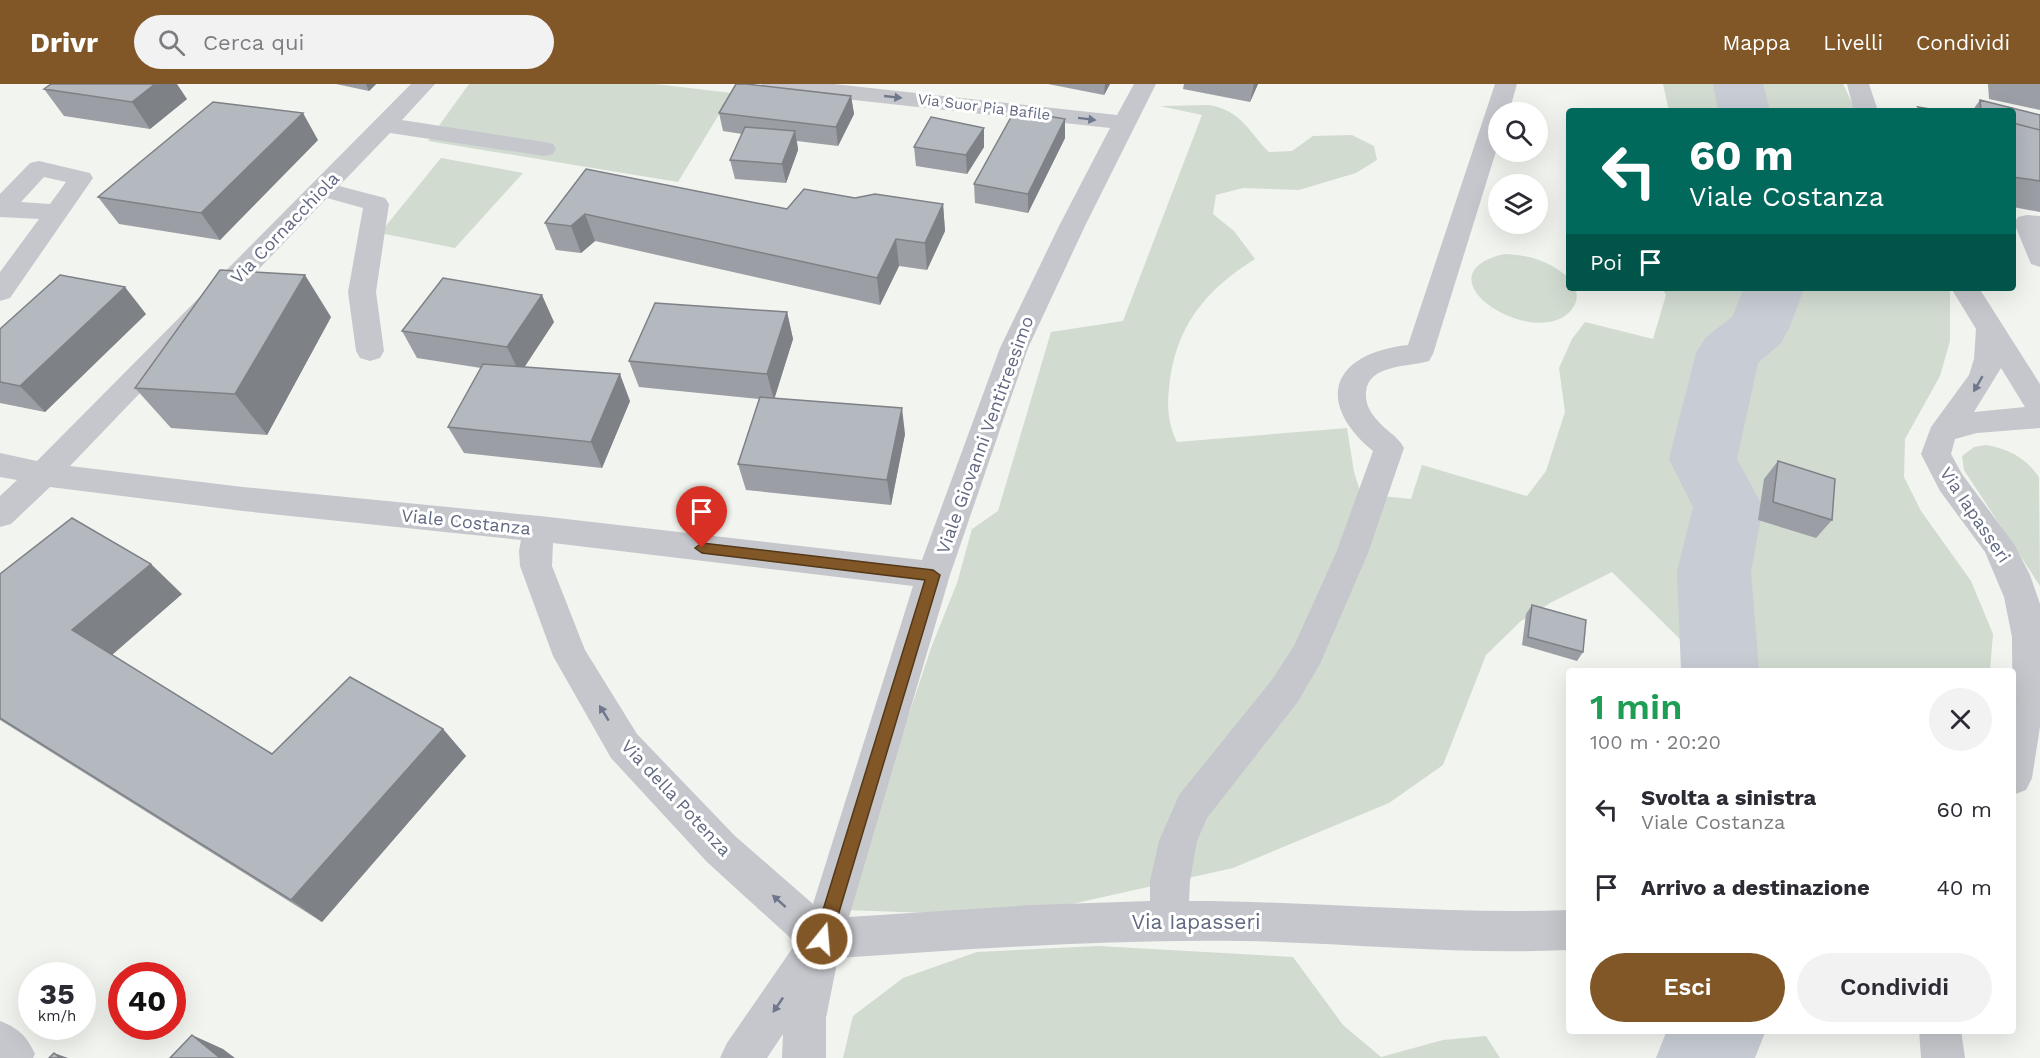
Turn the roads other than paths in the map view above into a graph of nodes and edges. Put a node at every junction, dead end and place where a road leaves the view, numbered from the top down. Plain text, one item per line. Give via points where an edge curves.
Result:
1 (424, 84) edge
2 (772, 84) edge
3 (1145, 84) edge
4 (1506, 84) edge
5 (1858, 84) edge
6 (811, 86) edge
7 (1865, 108) edge
8 (1125, 123) junction
9 (385, 125) junction
10 (544, 149) dead end
11 (323, 189) junction
12 (57, 212) dead end
13 (2040, 224) edge
14 (2040, 258) edge
15 (1967, 291) edge
16 (0, 292) edge
17 (1990, 329) junction
18 (370, 351) dead end
19 (2040, 408) edge
20 (2040, 417) edge
21 (1945, 431) junction
22 (0, 465) edge
23 (43, 474) junction
24 (0, 515) edge
25 (540, 529) junction
26 (933, 575) junction
27 (2016, 762) edge
28 (1169, 920) junction
29 (1566, 930) edge
30 (822, 939) junction
31 (1940, 1034) edge
32 (0, 1042) edge
33 (9, 1058) edge
34 (742, 1058) edge
35 (804, 1058) edge
36 (1943, 1058) edge

1 - 9 street, Via Cornacchiola
2 - 6 street, Via Suor Pia Bafile
3 - 8 street, Viale Giovanni Ventitreesimo
4 - 28 street via 1419,354 1380,358 1355,378 1350,391 1359,422 1389,448 1352,553 1308,654 1284,692 1192,807 1178,841 1170,881
5 - 7 street
6 -> 8 street, Via Suor Pia Bafile
8 - 26 street, Viale Giovanni Ventitreesimo via 1014,348
9 - 10 street
9 - 11 street, Via Cornacchiola
11 - 18 street via 376,204 363,292
11 - 23 street, Via Cornacchiola
12 - 16 street
13 - 14 street via 2027,223
15 - 17 street
17 - 19 street
17 -> 21 street, Via Iapasseri via 1991,351 1985,370
20 - 21 street via 1985,420
21 - 27 street, Via Iapasseri via 1937,442 1936,456 1991,534 2016,579 2027,622 2028,661
22 - 23 street, Viale Costanza
23 - 24 street, Via Cornacchiola
23 - 25 street, Viale Costanza
25 - 26 street, Viale Costanza
30 -> 25 street, Via della Potenza via 721,849 624,746 570,656 536,566
26 - 30 street, Viale Giovanni Ventitreesimo
28 - 29 street, Via Iapasseri via 1465,932
28 - 30 street, Via Iapasseri
30 -> 34 street
30 - 35 street via 805,1018
31 - 36 street
32 - 33 street via 13,1054

